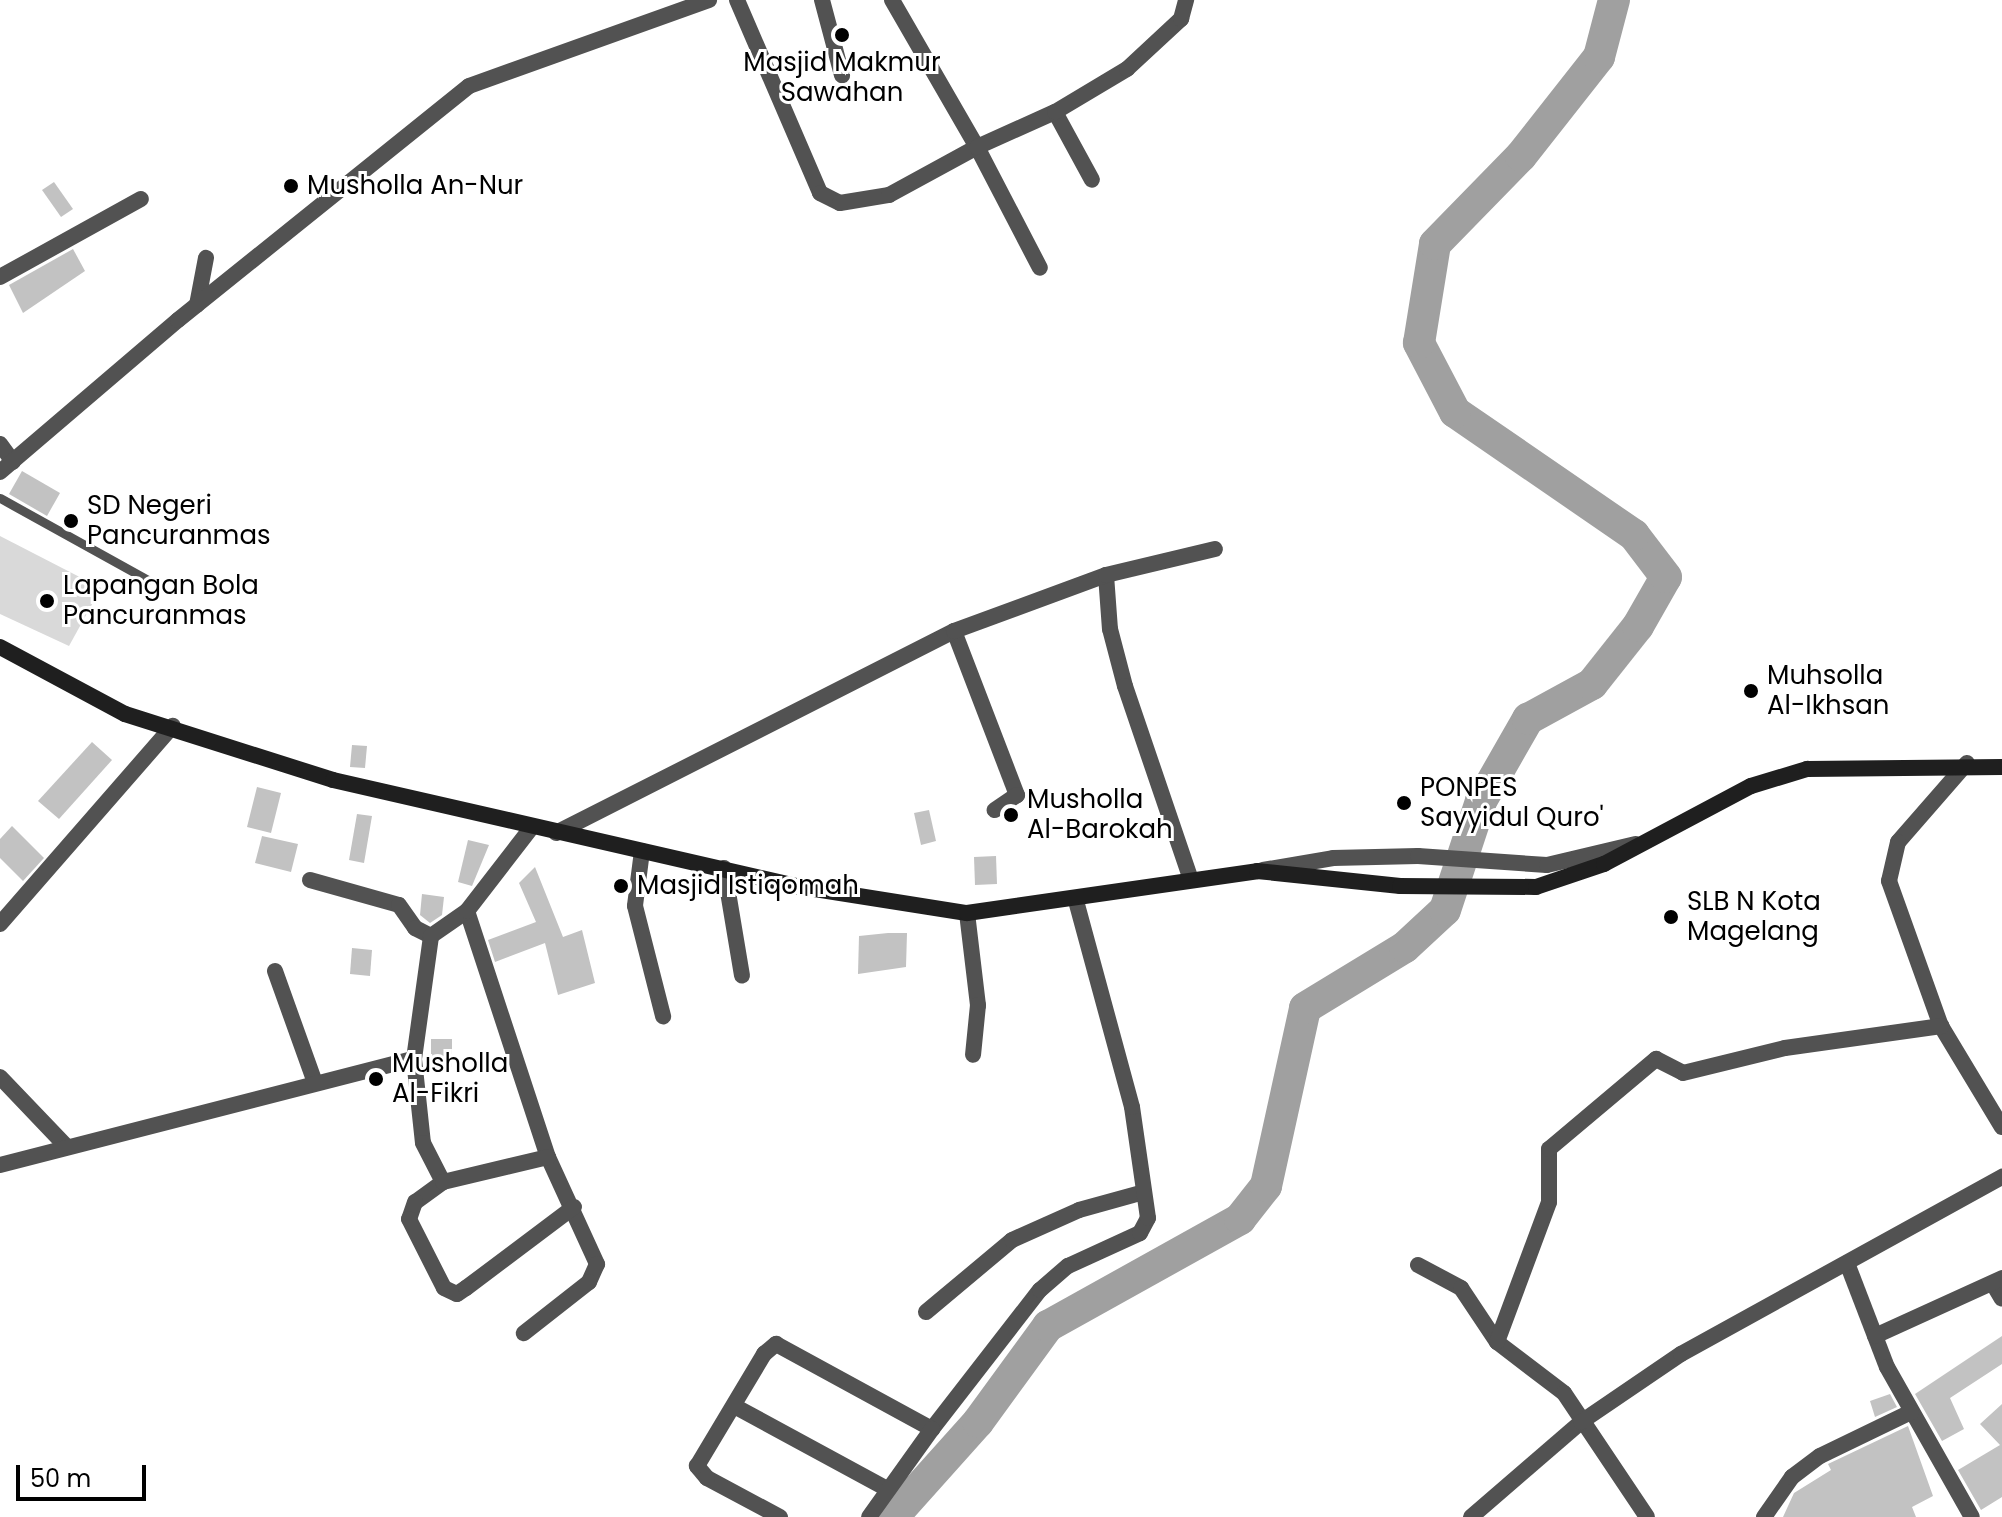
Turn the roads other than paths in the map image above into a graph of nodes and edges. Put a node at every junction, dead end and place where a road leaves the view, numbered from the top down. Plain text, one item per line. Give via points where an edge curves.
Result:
1 (709, 0) edge
2 (737, 0) edge
3 (822, 0) edge
4 (892, 0) edge
5 (1186, 0) edge
6 (842, 75) dead end
7 (1055, 112) junction
8 (977, 147) junction
9 (1092, 180) dead end
10 (141, 199) dead end
11 (206, 258) dead end
12 (1040, 268) dead end
13 (0, 277) edge
14 (197, 305) junction
15 (0, 444) edge
16 (6, 467) edge
17 (0, 498) edge
18 (1215, 549) dead end
19 (1106, 575) junction
20 (148, 580) dead end
21 (954, 631) junction
22 (0, 647) edge
23 (173, 726) junction
24 (1967, 763) junction
25 (2002, 767) edge
26 (995, 810) dead end
27 (532, 827) junction
28 (556, 833) junction
29 (1640, 843) junction
30 (642, 851) junction
31 (724, 868) junction
32 (1257, 871) junction
33 (1190, 877) junction
34 (310, 880) dead end
35 (1076, 901) junction
36 (467, 911) junction
37 (967, 913) junction
38 (0, 924) edge
39 (431, 936) junction
40 (275, 971) dead end
41 (742, 975) dead end
42 (663, 1016) dead end
43 (1941, 1026) junction
44 (973, 1055) dead end
45 (414, 1059) junction
46 (0, 1077) edge
47 (315, 1083) junction
48 (2002, 1127) edge
49 (67, 1147) junction
50 (548, 1157) junction
51 (0, 1165) edge
52 (2002, 1177) edge
53 (443, 1182) junction
54 (1144, 1192) junction
55 (574, 1207) junction
56 (1847, 1263) junction
57 (1418, 1265) dead end
58 (1999, 1287) edge
59 (926, 1312) dead end
60 (524, 1333) dead end
61 (1875, 1336) junction
62 (1497, 1342) junction
63 (736, 1407) junction
64 (1911, 1412) junction
65 (1581, 1422) junction
66 (932, 1429) junction
67 (887, 1489) junction
68 (780, 1517) edge
69 (869, 1517) edge
70 (1471, 1517) edge
71 (1647, 1517) edge
72 (1764, 1517) edge
73 (1972, 1517) edge

1 - 14 street via 469,86
2 - 8 street via 788,107 814,184 830,200 889,195
3 - 6 street
4 - 8 street
5 - 7 street via 1181,19 1145,53
7 - 8 street
7 - 9 street
8 - 12 street
10 - 13 street
11 - 14 street
14 - 16 street
15 - 16 street
17 - 20 lane
18 - 19 street
19 - 21 street
19 - 33 street via 1110,629 1125,686
21 - 26 street via 1017,795
21 - 28 street
22 - 23 street via 125,714
23 - 27 street via 333,780
23 - 38 street
24 - 25 street
24 - 29 street via 1807,769 1751,786
24 - 43 street via 1898,842 1890,860 1899,922
27 - 28 street
27 - 36 street
28 - 30 street
29 - 32 street via 1547,865 1418,856 1333,858
29 - 32 street via 1570,879 1507,887 1400,886
30 - 31 street
30 - 42 street via 635,906
31 - 37 street via 920,910
31 - 41 street
32 - 33 street
33 - 35 street
34 - 39 street via 399,905 415,928
35 - 37 street
35 - 54 street via 1132,1107
36 - 39 street
36 - 50 street
37 - 44 street via 978,1005
39 - 45 street
40 - 47 street
43 - 48 street
43 - 62 street via 1785,1048 1683,1073 1656,1059 1549,1149 1549,1202
45 - 47 street
45 - 53 street via 423,1143
46 - 49 street
47 - 49 street
49 - 51 street
50 - 53 street
50 - 55 street
52 - 56 street
53 - 55 street via 415,1202 409,1219 449,1293 466,1288
54 - 59 street via 1079,1210 1012,1240
54 - 66 street via 1148,1218 1140,1233 1068,1266 1040,1290
55 - 60 street via 595,1255 595,1277
56 - 61 street
56 - 65 street via 1681,1354
57 - 62 street via 1467,1294
58 - 61 street
61 - 64 street
62 - 65 street via 1564,1393
63 - 66 street via 776,1344
63 - 67 street
63 - 68 street via 697,1470
64 - 72 street via 1820,1456 1792,1477
64 - 73 street
65 - 70 street
65 - 71 street
66 - 67 street
67 - 69 street

